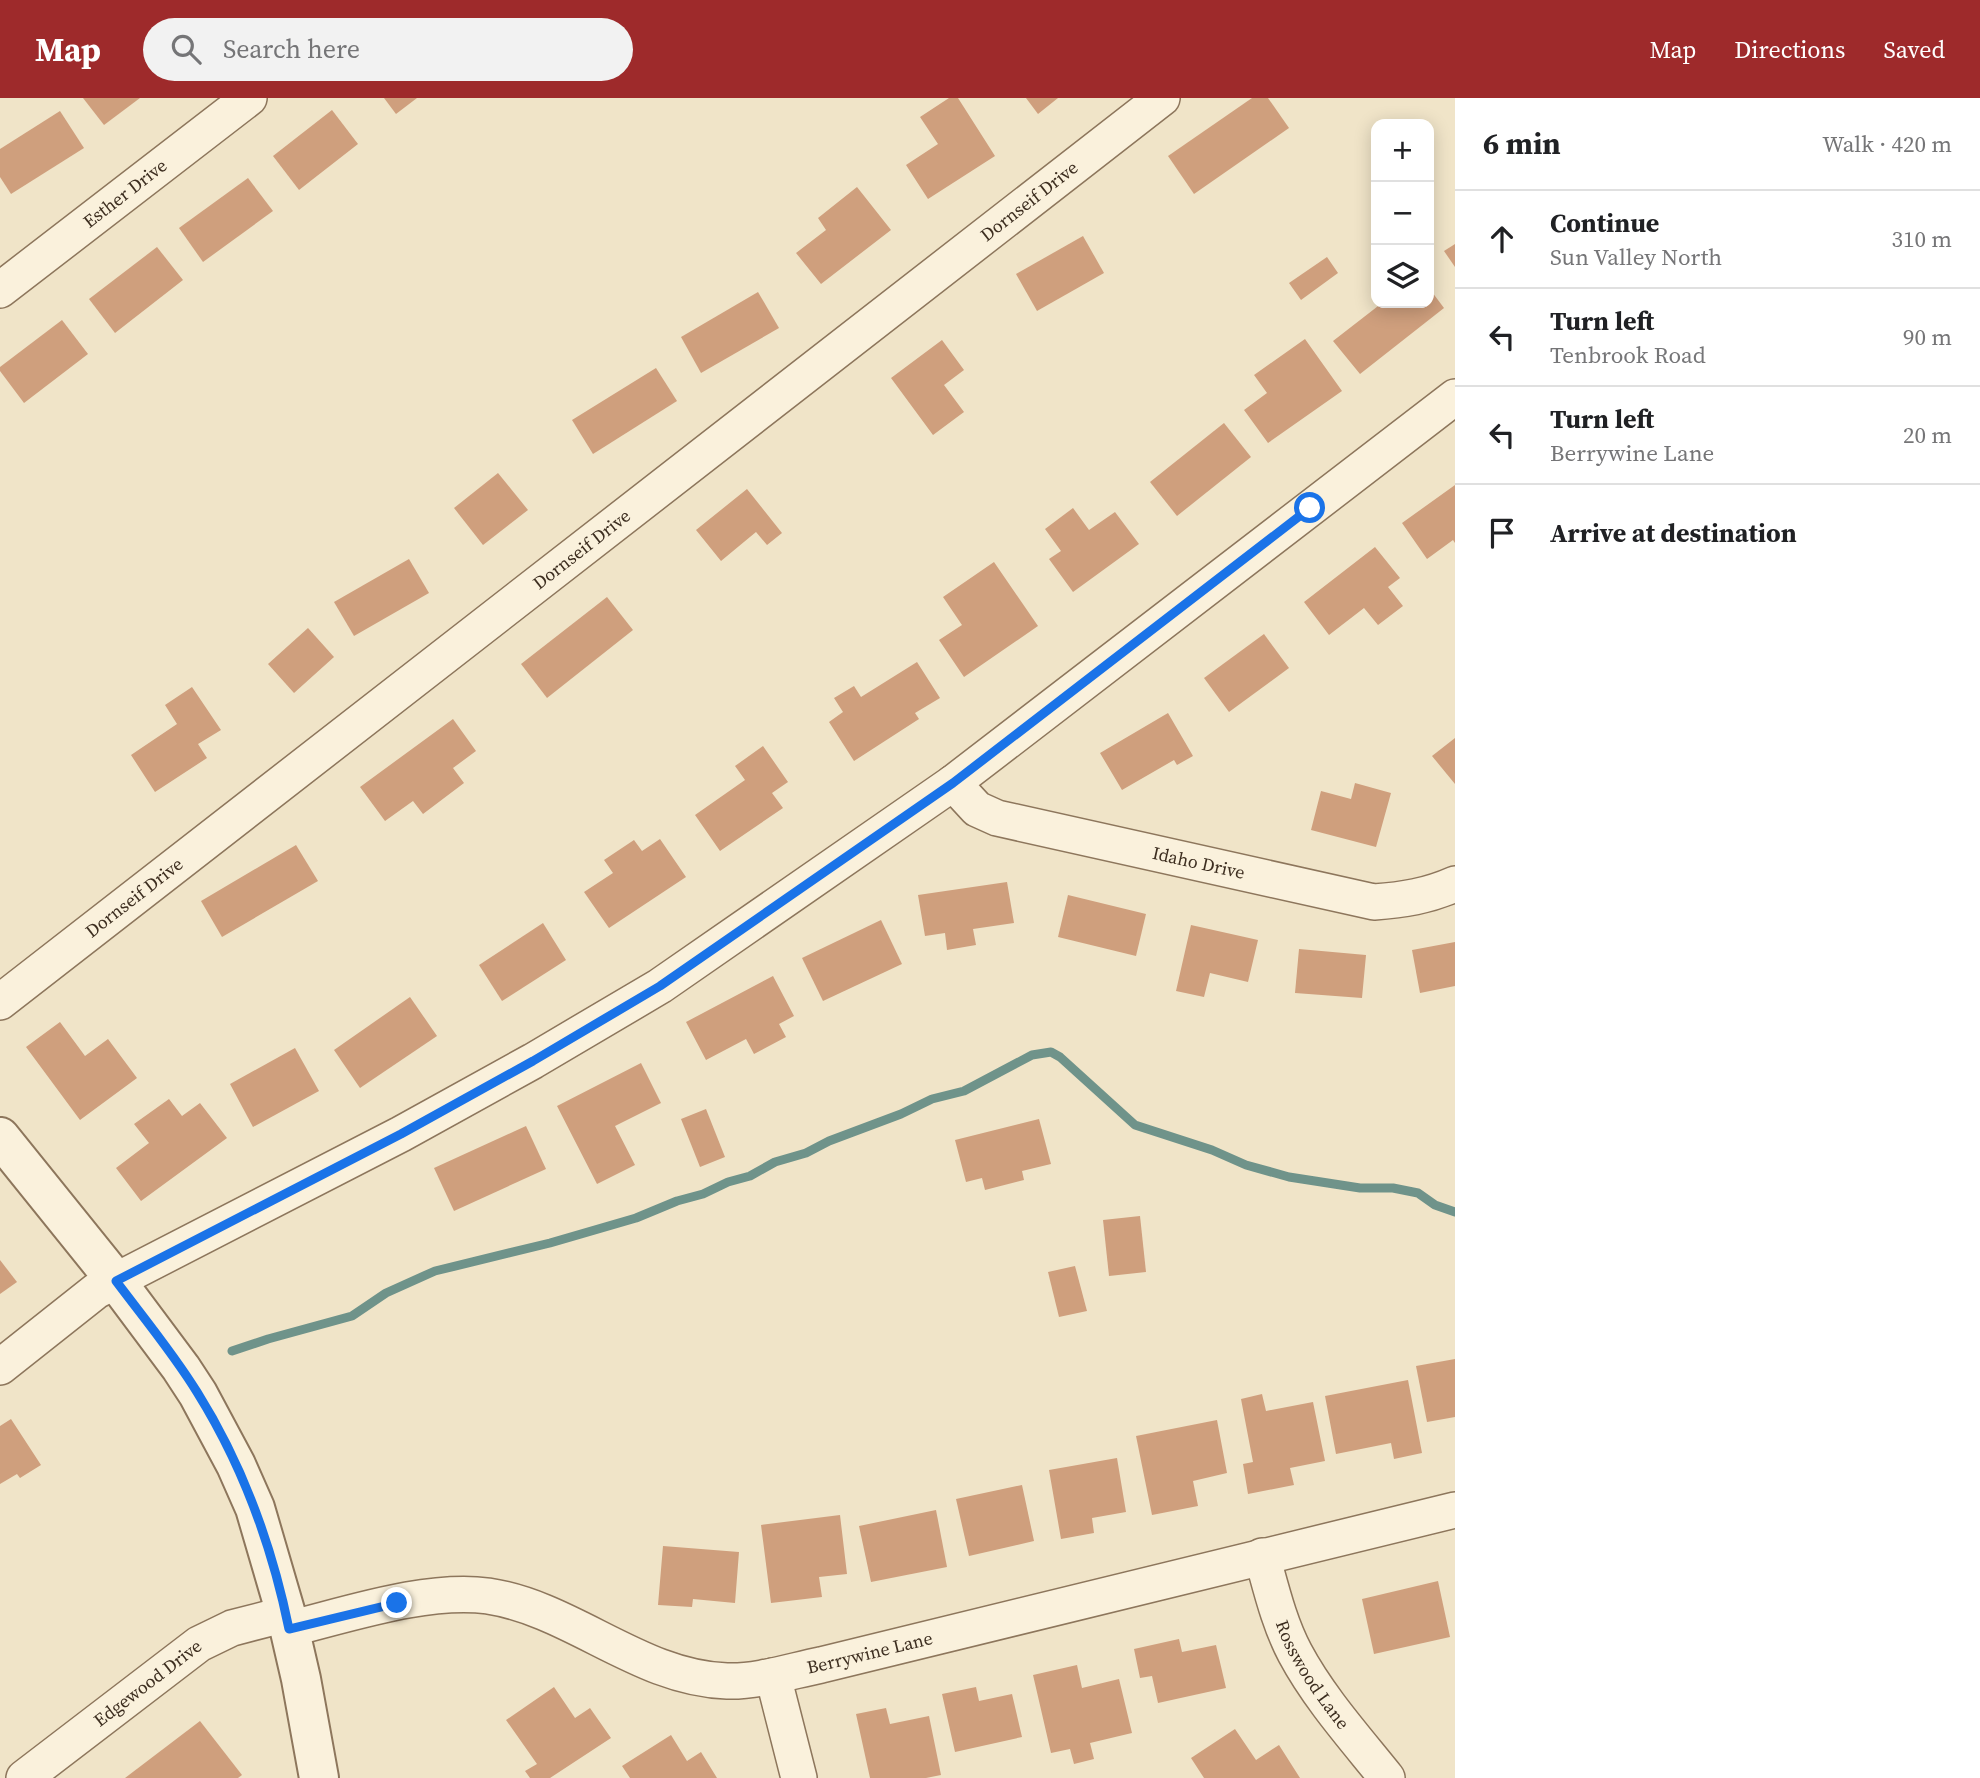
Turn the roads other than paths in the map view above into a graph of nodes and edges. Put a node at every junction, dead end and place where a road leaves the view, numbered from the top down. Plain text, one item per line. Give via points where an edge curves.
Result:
1 (249, 98) edge
2 (1162, 98) edge
3 (0, 290) edge
4 (1455, 397) edge
5 (953, 783) junction
6 (1455, 884) edge
7 (0, 1002) edge
8 (0, 1137) edge
9 (116, 1281) junction
10 (0, 1367) edge
11 (1455, 1510) edge
12 (1262, 1556) junction
13 (288, 1622) junction
14 (772, 1676) junction
15 (24, 1778) edge
16 (319, 1778) edge
17 (799, 1778) edge
18 (1387, 1778) edge

1 - 3 street, Esther Drive
2 - 7 street, Dornseif Drive
4 - 5 street
5 - 6 street, Idaho Drive via 977,808 998,818 1374,902 1436,893
5 - 9 street via 660,986 401,1134
8 - 9 street
9 - 10 street via 87,1298
9 - 13 street via 181,1368 213,1421 255,1508
11 - 12 street, Berrywine Lane
12 - 14 street, Berrywine Lane
12 - 18 street, Rosswood Lane via 1294,1650 1318,1689
13 - 14 street, Berrywine Lane via 435,1597 486,1596 529,1606 649,1664 685,1676 730,1682
13 - 15 street, Edgewood Drive via 232,1628 199,1644
13 - 16 street
14 - 17 street

